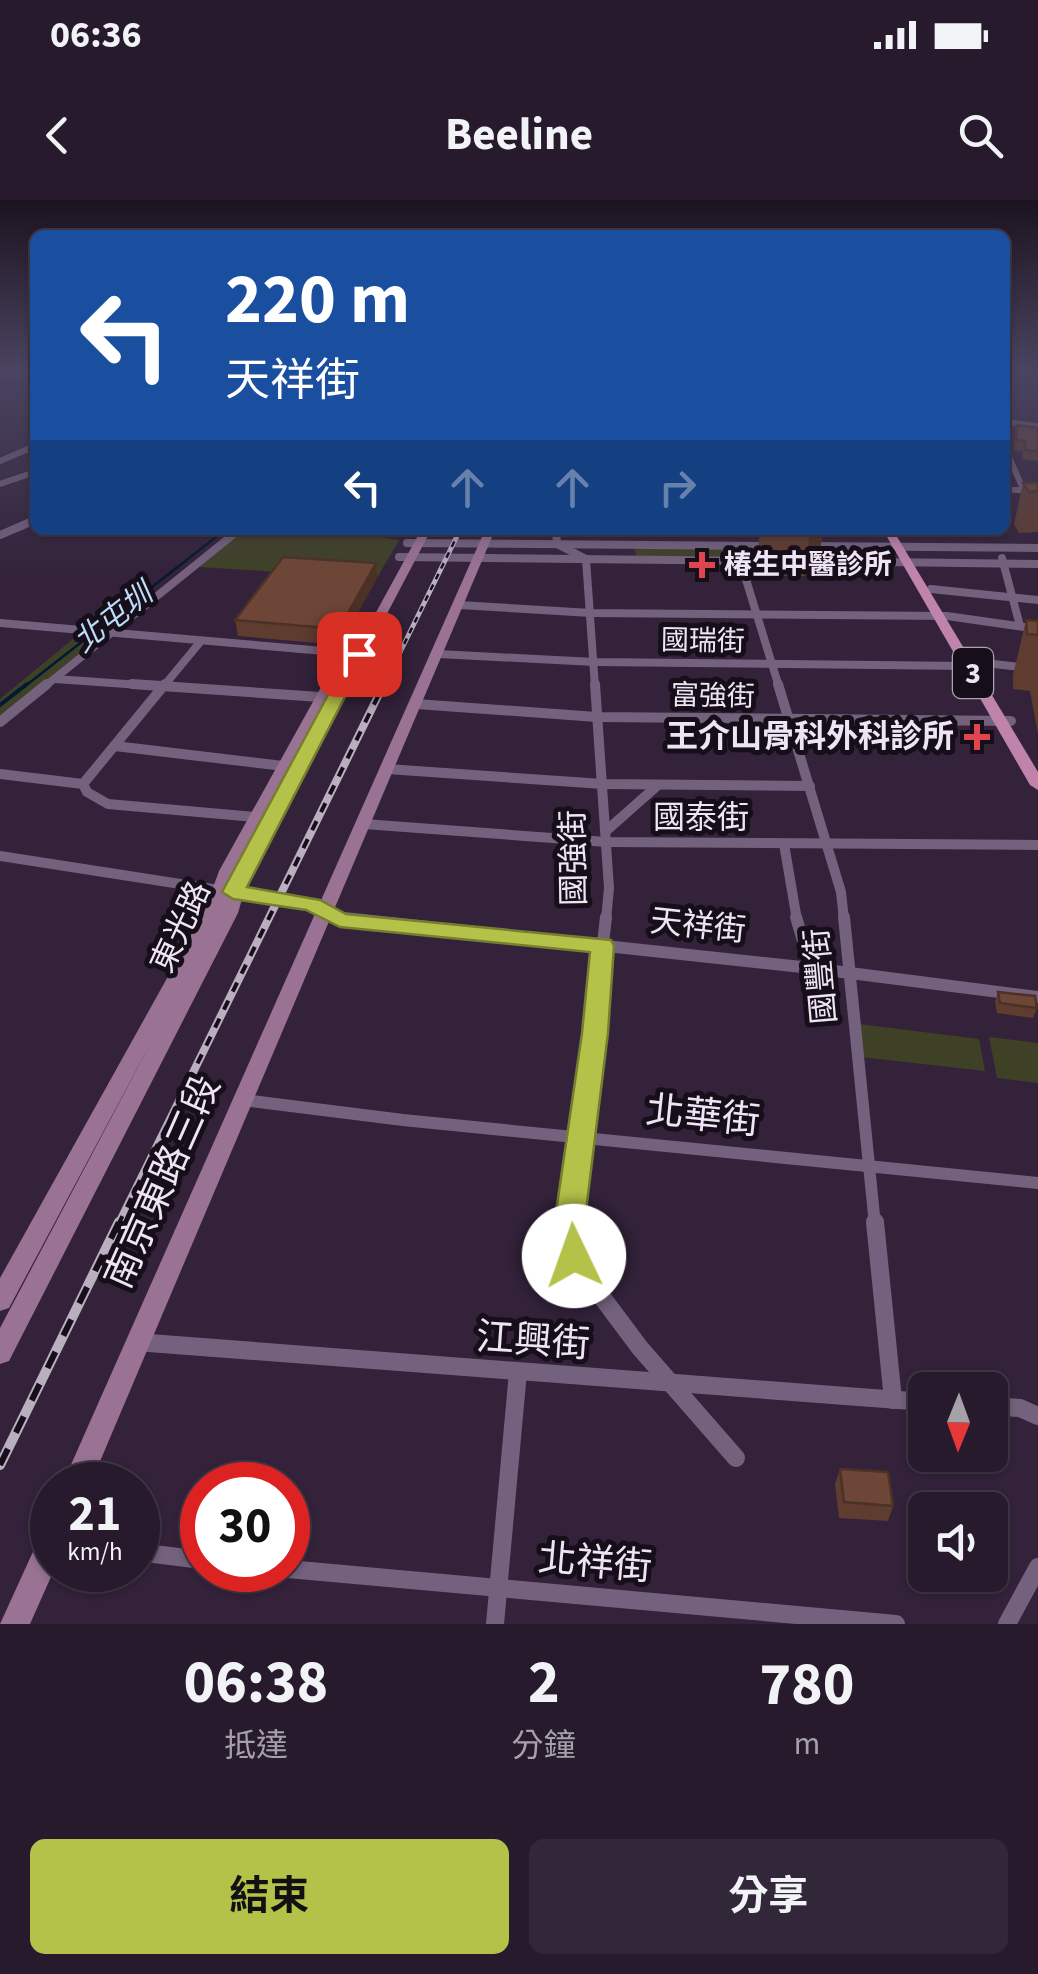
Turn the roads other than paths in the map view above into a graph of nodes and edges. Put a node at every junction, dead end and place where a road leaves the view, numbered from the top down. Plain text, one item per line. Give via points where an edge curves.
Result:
1 (30, 448) edge
2 (1010, 459) edge
3 (0, 462) edge
4 (30, 469) edge
5 (30, 472) edge
6 (0, 484) edge
7 (1010, 490) edge
8 (1025, 490) junction
9 (30, 522) edge
10 (1038, 522) edge
11 (0, 535) edge
12 (233, 535) edge
13 (414, 535) edge
14 (422, 535) edge
15 (488, 535) edge
16 (556, 535) edge
17 (892, 535) edge
18 (899, 535) edge
19 (557, 544) junction
20 (629, 545) junction
21 (777, 546) edge
22 (795, 546) edge
23 (814, 546) junction
24 (999, 547) junction
25 (1038, 548) edge
26 (409, 550) junction
27 (482, 551) junction
28 (906, 554) junction
29 (586, 559) junction
30 (631, 560) junction
31 (740, 560) junction
32 (780, 561) edge
33 (800, 561) edge
34 (820, 561) junction
35 (1004, 563) junction
36 (1038, 564) edge
37 (932, 589) junction
38 (1014, 597) junction
39 (1038, 600) edge
40 (460, 604) junction
41 (591, 613) junction
42 (755, 614) junction
43 (943, 616) junction
44 (0, 623) edge
45 (1020, 626) junction
46 (1038, 629) edge
47 (109, 634) junction
48 (200, 641) junction
49 (352, 653) junction
50 (438, 654) junction
51 (594, 662) junction
52 (768, 664) junction
53 (972, 664) junction
54 (1038, 669) edge
55 (55, 679) junction
56 (164, 686) junction
57 (320, 697) junction
58 (416, 704) junction
59 (597, 717) junction
60 (787, 719) junction
61 (1006, 721) junction
62 (0, 722) edge
63 (115, 746) junction
64 (282, 766) junction
65 (1038, 766) edge
66 (387, 769) junction
67 (0, 774) edge
68 (84, 784) junction
69 (603, 784) junction
70 (658, 784) junction
71 (1038, 785) edge
72 (810, 786) junction
73 (254, 817) junction
74 (364, 824) junction
75 (606, 837) junction
76 (784, 844) junction
77 (827, 844) junction
78 (1038, 845) edge
79 (0, 856) edge
80 (226, 891) junction
81 (324, 913) junction
82 (602, 946) junction
83 (811, 968) junction
84 (849, 972) junction
85 (1038, 997) edge
86 (243, 1100) junction
87 (582, 1136) junction
88 (868, 1166) junction
89 (1038, 1183) edge
90 (0, 1301) edge
91 (136, 1342) junction
92 (0, 1354) edge
93 (518, 1372) junction
94 (670, 1384) junction
95 (892, 1400) junction
96 (908, 1401) edge
97 (1008, 1407) edge
98 (1038, 1416) edge
99 (736, 1458) dead end
100 (86, 1462) edge
101 (1038, 1567) edge
102 (310, 1571) edge
103 (498, 1590) junction
104 (30, 1591) edge
105 (15, 1624) edge
106 (495, 1624) edge
107 (896, 1624) edge
108 (1007, 1624) edge

1 - 3 street
2 - 8 street
3 - 4 street
5 - 6 street
7 - 8 street
8 - 10 street
9 - 11 street
12 - 47 street
13 - 26 street, 東光路
14 - 26 street, 東光路
15 - 27 street, 南京東路三段
16 - 19 street
17 - 28 main road, 3
18 - 28 main road, 3
19 - 20 street
19 - 27 street
19 - 29 street
20 - 21 street
20 - 30 street
22 - 23 street
23 - 28 street
23 - 34 street
24 - 25 street
24 - 28 street
24 - 35 street
26 - 27 street
26 - 27 street
26 - 49 street, 東光路
27 - 29 street
27 - 40 street, 南京東路三段
28 - 34 street
28 - 35 street
28 - 37 main road, 3
28 - 43 main road, 3
29 - 30 street
29 - 41 street, 國強街
30 - 31 street
31 - 32 street
31 - 42 street, 國豐街
33 - 34 street
35 - 36 street
35 - 38 street
37 - 38 street
37 - 43 main road, 3
38 - 39 street
38 - 45 street
40 - 41 street
40 - 50 street, 南京東路三段
41 - 42 street
41 - 51 street, 國強街
42 - 43 street
42 - 52 street, 國豐街
43 - 45 street
43 - 53 main road, 3
44 - 47 street
45 - 46 street
47 - 48 street
47 - 55 street
48 - 49 street
48 - 56 street
49 - 57 street, 東光路
49 - 80 street, 東光路
50 - 51 street, 國瑞街
50 - 58 street, 南京東路三段
51 - 52 street, 國瑞街
51 - 59 street, 國強街
52 - 53 street, 國瑞街
52 - 60 street, 國豐街
53 - 54 street, 國瑞街
53 - 61 main road, 3
55 - 56 street
55 - 62 street
56 - 57 street
56 - 63 street
57 - 64 street, 東光路
58 - 59 street, 富強街
58 - 66 street, 南京東路三段
59 - 60 street, 富強街
59 - 69 street, 國強街
60 - 61 street, 富強街
60 - 72 street, 國豐街
61 - 65 main road, 3
61 - 71 main road, 3
63 - 64 street
63 - 68 street
64 - 73 street, 東光路
66 - 69 street
66 - 74 street, 南京東路三段
67 - 68 street
68 - 73 street via 108,804
69 - 70 street
69 - 75 street, 國強街
70 - 72 street
70 - 75 street
72 - 77 street, 國豐街
73 - 80 street, 東光路
74 - 75 street, 國泰街
74 - 81 street, 南京東路三段
75 - 76 street, 國泰街
75 - 82 street, 國強街
76 - 77 street, 國泰街
76 - 83 street
77 - 78 street, 國泰街
77 - 84 street, 國豐街 via 841,892
79 - 80 street, 天祥街
80 - 81 street, 天祥街 via 312,904
80 - 90 street, 東光路
80 - 92 street, 東光路 via 229,913
81 - 82 street, 天祥街 via 340,920
81 - 86 street, 南京東路三段
82 - 83 street, 天祥街
82 - 87 street, 國強街
83 - 84 street, 天祥街
84 - 85 street, 天祥街
84 - 88 street, 國豐街
86 - 87 street, 北華街
86 - 91 street, 南京東路三段
87 - 88 street, 北華街
87 - 94 street, 國強街 via 570,1219 574,1256
88 - 89 street, 北華街
88 - 95 street, 國豐街
91 - 93 street, 江興街
91 - 100 street, 南京東路三段
93 - 94 street, 江興街
93 - 103 street
94 - 95 street, 江興街
94 - 99 street, 國強街
95 - 96 street, 江興街
97 - 98 street
101 - 108 street
102 - 103 street, 北祥街
103 - 106 street
103 - 107 street, 北祥街
104 - 105 street

